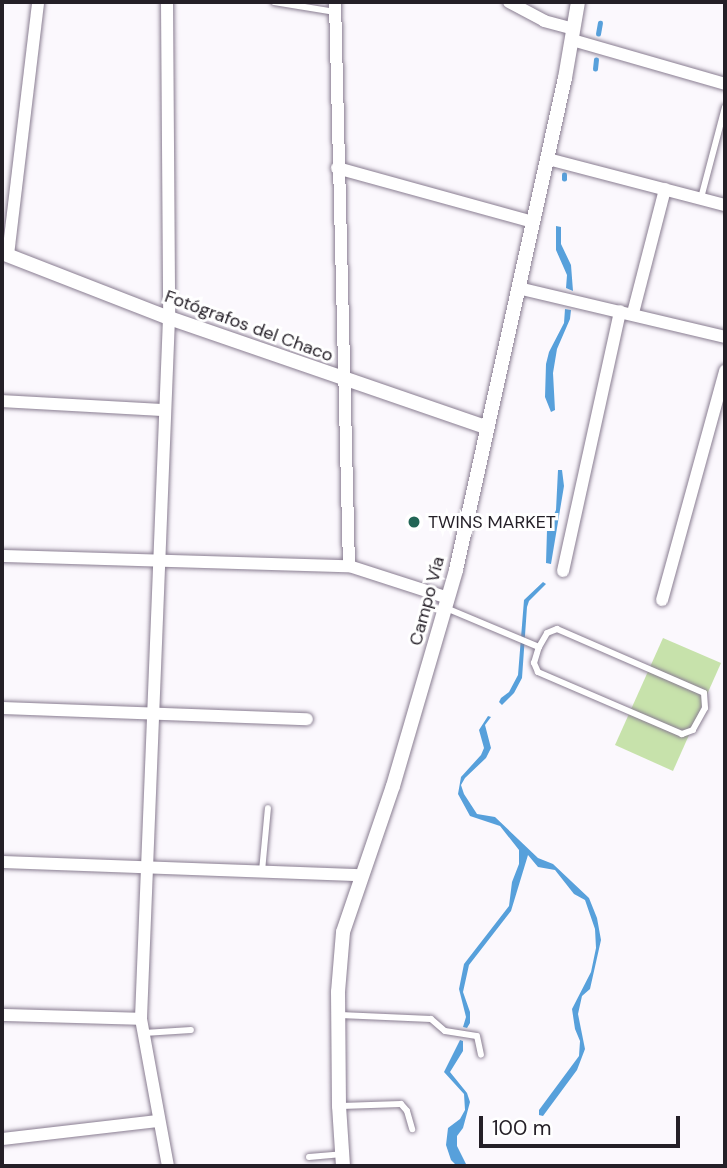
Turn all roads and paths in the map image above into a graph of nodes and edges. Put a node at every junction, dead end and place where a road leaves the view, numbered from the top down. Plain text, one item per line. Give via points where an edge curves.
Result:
1 (38, 2) edge
2 (167, 2) edge
3 (274, 2) edge
4 (509, 2) edge
5 (578, 2) edge
6 (335, 7) edge
7 (573, 34) junction
8 (725, 84) edge
9 (725, 107) edge
10 (548, 159) junction
11 (337, 168) junction
12 (665, 189) junction
13 (701, 198) junction
14 (725, 205) edge
15 (533, 222) junction
16 (5, 254) edge
17 (518, 288) junction
18 (626, 312) junction
19 (169, 318) junction
20 (725, 337) edge
21 (725, 370) edge
22 (345, 380) junction
23 (2, 401) edge
24 (164, 410) junction
25 (486, 427) junction
26 (2, 556) edge
27 (160, 563) junction
28 (349, 566) junction
29 (563, 571) dead end
30 (662, 600) dead end
31 (447, 603) junction
32 (539, 647) junction
33 (2, 708) edge
34 (153, 713) junction
35 (307, 719) dead end
36 (268, 808) dead end
37 (2, 862) edge
38 (147, 867) junction
39 (262, 871) junction
40 (362, 875) junction
41 (2, 1015) edge
42 (339, 1015) junction
43 (141, 1019) junction
44 (191, 1030) dead end
45 (144, 1033) junction
46 (481, 1055) dead end
47 (339, 1106) junction
48 (158, 1122) junction
49 (412, 1129) dead end
50 (2, 1139) edge
51 (309, 1157) dead end
52 (342, 1160) edge
53 (168, 1166) edge

1 - 16 street
2 - 19 street
3 - 6 lane
4 - 7 street
5 - 7 street, Campo Vía
6 - 11 street
7 - 8 street
7 - 10 street, Campo Vía
9 - 13 lane
10 - 12 street
10 - 15 street, Campo Vía
11 - 15 street
11 - 22 street
12 - 13 street
12 - 18 street
13 - 14 street
15 - 17 street, Campo Vía
16 - 19 street, Fotógrafos del Chaco
17 - 18 street
17 - 25 street, Campo Vía
18 - 20 street
18 - 29 street
19 - 22 street, Fotógrafos del Chaco
19 - 24 street
21 - 30 street
22 - 25 street, Fotógrafos del Chaco
22 - 28 street
23 - 24 street
24 - 27 street
25 - 31 street, Campo Vía
26 - 27 street
27 - 28 street
27 - 34 street
28 - 31 street
31 - 32 lane
31 - 40 street, Campo Vía
32 - 32 lane via 550,631 564,631 704,693 705,708 693,730 682,734 538,672 534,663
33 - 34 street
34 - 35 street
34 - 38 street
36 - 39 lane
37 - 38 street
38 - 39 street
38 - 43 street
39 - 40 street
40 - 42 street, Campo Vía via 340,949
41 - 43 street
42 - 46 lane via 431,1018 445,1031 477,1036
42 - 47 street, Campo Vía
43 - 45 street
44 - 45 lane
45 - 48 street
47 - 49 lane via 401,1104
47 - 52 street, Campo Vía
48 - 50 street
48 - 53 street
51 - 52 lane

